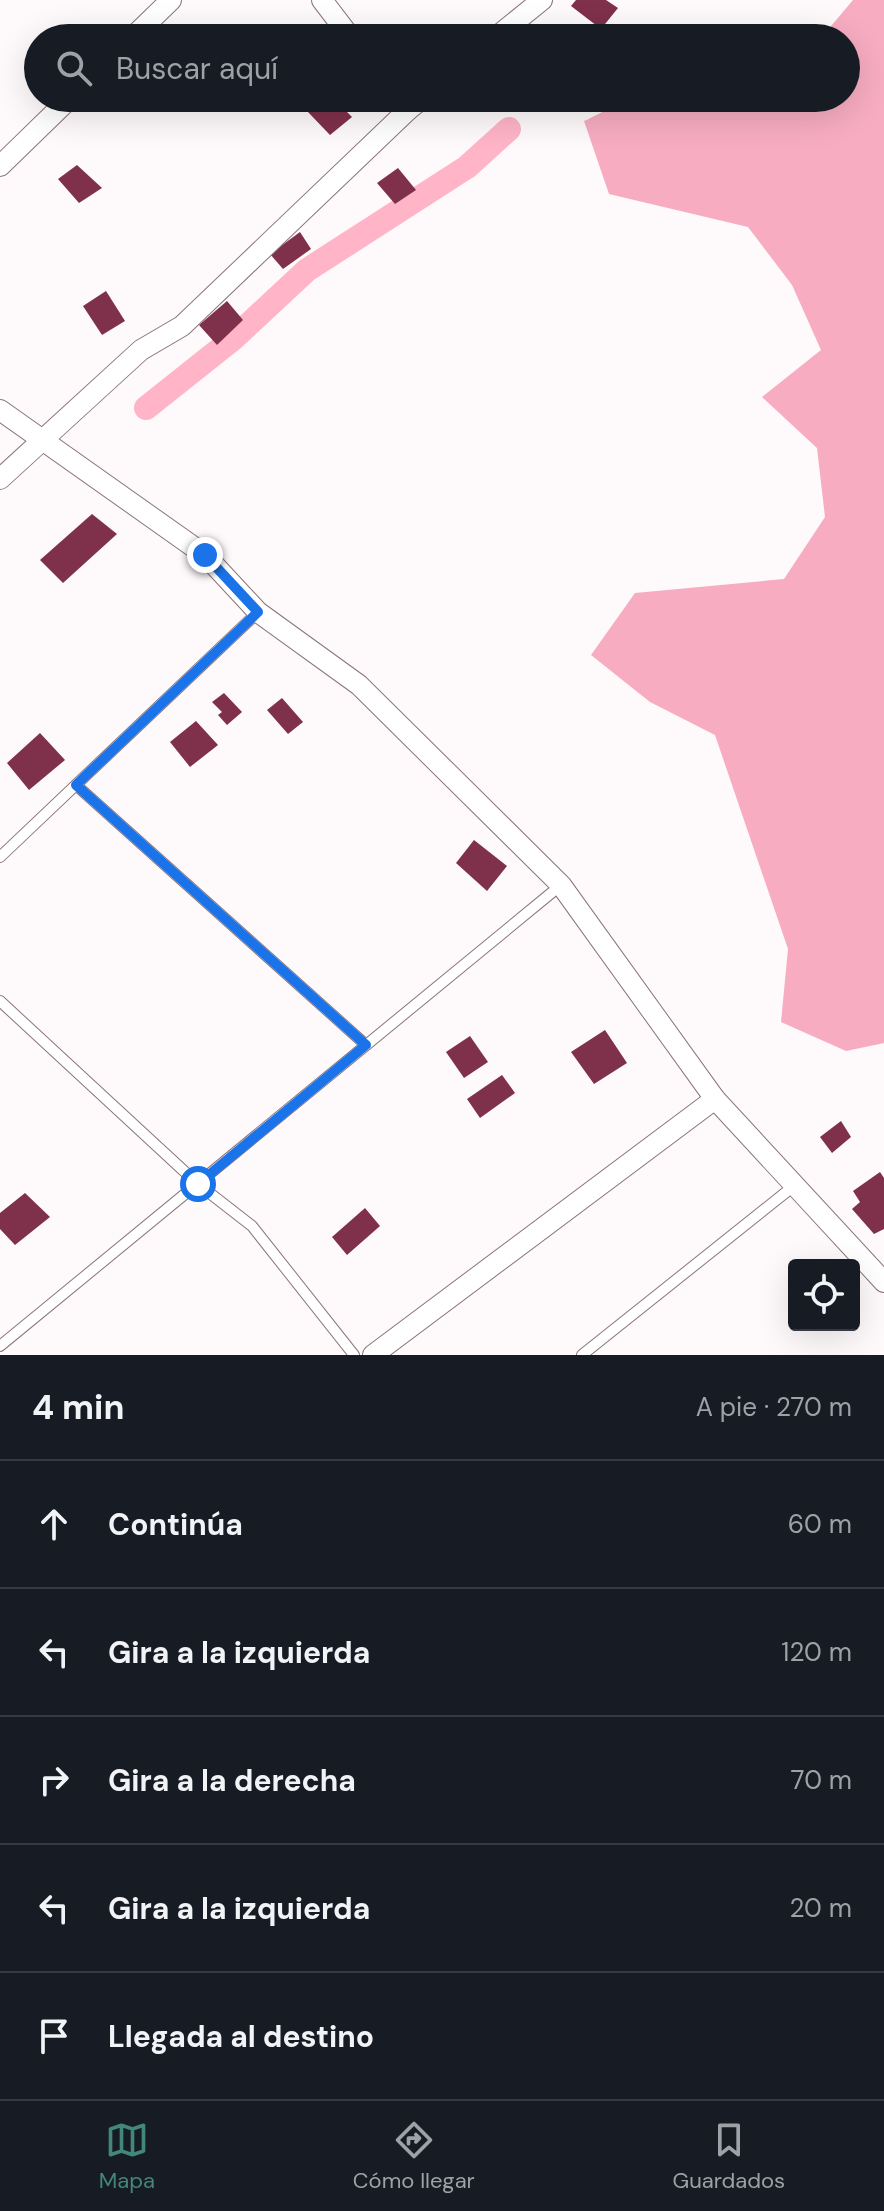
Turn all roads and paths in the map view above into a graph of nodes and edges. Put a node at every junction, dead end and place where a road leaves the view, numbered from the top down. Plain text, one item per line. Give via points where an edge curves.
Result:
1 (171, 0) edge
2 (322, 0) edge
3 (542, 0) edge
4 (146, 24) edge
5 (340, 24) edge
6 (512, 24) edge
7 (56, 112) edge
8 (399, 112) edge
9 (0, 166) edge
10 (0, 410) edge
11 (41, 440) junction
12 (0, 479) edge
13 (258, 612) junction
14 (76, 785) junction
15 (0, 857) edge
16 (561, 885) junction
17 (0, 1001) edge
18 (366, 1045) junction
19 (715, 1099) junction
20 (198, 1184) junction
21 (795, 1185) junction
22 (884, 1282) edge
23 (0, 1346) edge
24 (354, 1355) edge
25 (373, 1355) edge
26 (582, 1355) edge

1 - 4 street
2 - 5 street
3 - 6 street
7 - 9 street
8 - 11 street via 182,326 141,350
10 - 11 street
11 - 12 street
11 - 13 street via 205,555
13 - 14 lane
13 - 16 street via 359,685
14 - 15 lane
14 - 18 lane
16 - 18 lane
16 - 19 street
17 - 20 lane
18 - 20 lane
19 - 21 street
19 - 25 street
20 - 23 lane
20 - 24 lane via 252,1226
21 - 22 street
21 - 26 lane

